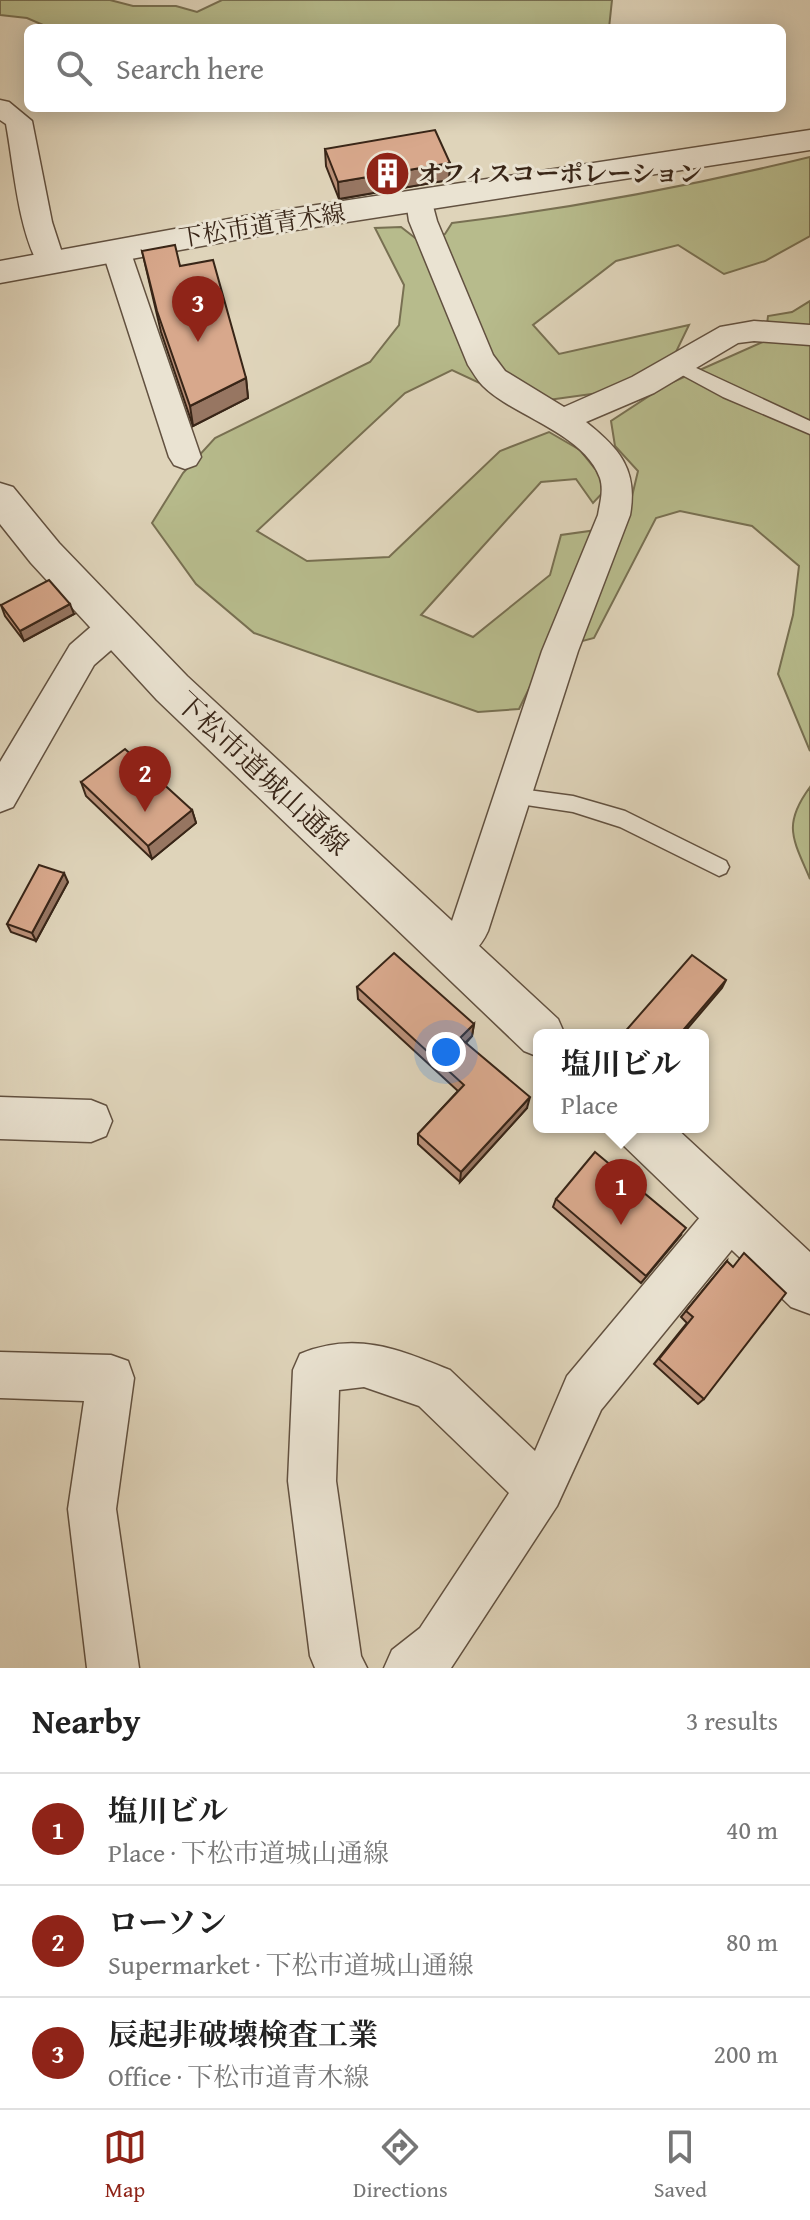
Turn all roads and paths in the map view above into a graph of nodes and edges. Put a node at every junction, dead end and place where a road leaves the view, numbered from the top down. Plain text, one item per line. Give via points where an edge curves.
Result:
1 (0, 108) edge
2 (810, 140) edge
3 (420, 201) junction
4 (116, 250) junction
5 (51, 262) junction
6 (0, 272) edge
7 (810, 335) edge
8 (679, 366) junction
9 (562, 420) junction
10 (810, 428) edge
11 (185, 457) dead end
12 (0, 497) edge
13 (113, 628) junction
14 (0, 796) edge
15 (513, 796) junction
16 (719, 867) dead end
17 (449, 949) junction
18 (535, 1029) edge
19 (0, 1118) edge
20 (91, 1121) dead end
21 (645, 1133) edge
22 (732, 1214) junction
23 (810, 1288) edge
24 (0, 1375) edge
25 (540, 1489) junction
26 (113, 1668) edge
27 (341, 1668) edge
28 (410, 1668) edge

1 - 5 street via 19,121
2 - 3 street, 下松市道青木線
3 - 4 street, 下松市道青木線
3 - 9 street via 423,221 479,358 494,379
4 - 5 street, 下松市道青木線
4 - 11 street
5 - 6 street, 下松市道青木線
7 - 8 street via 731,334
8 - 9 street
8 - 10 lane
9 - 15 street via 599,450 616,477 618,493
12 - 13 street, 下松市道城山通線
13 - 14 street via 82,655
13 - 17 street, 下松市道城山通線
15 - 16 lane via 573,804 625,820
15 - 17 street via 468,931
17 - 18 street, 下松市道城山通線
19 - 20 street
21 - 22 street
22 - 23 street
22 - 25 street via 584,1393
24 - 26 street via 111,1378 92,1509
25 - 27 street via 433,1387 364,1364 316,1370 312,1481
25 - 28 street via 438,1646

